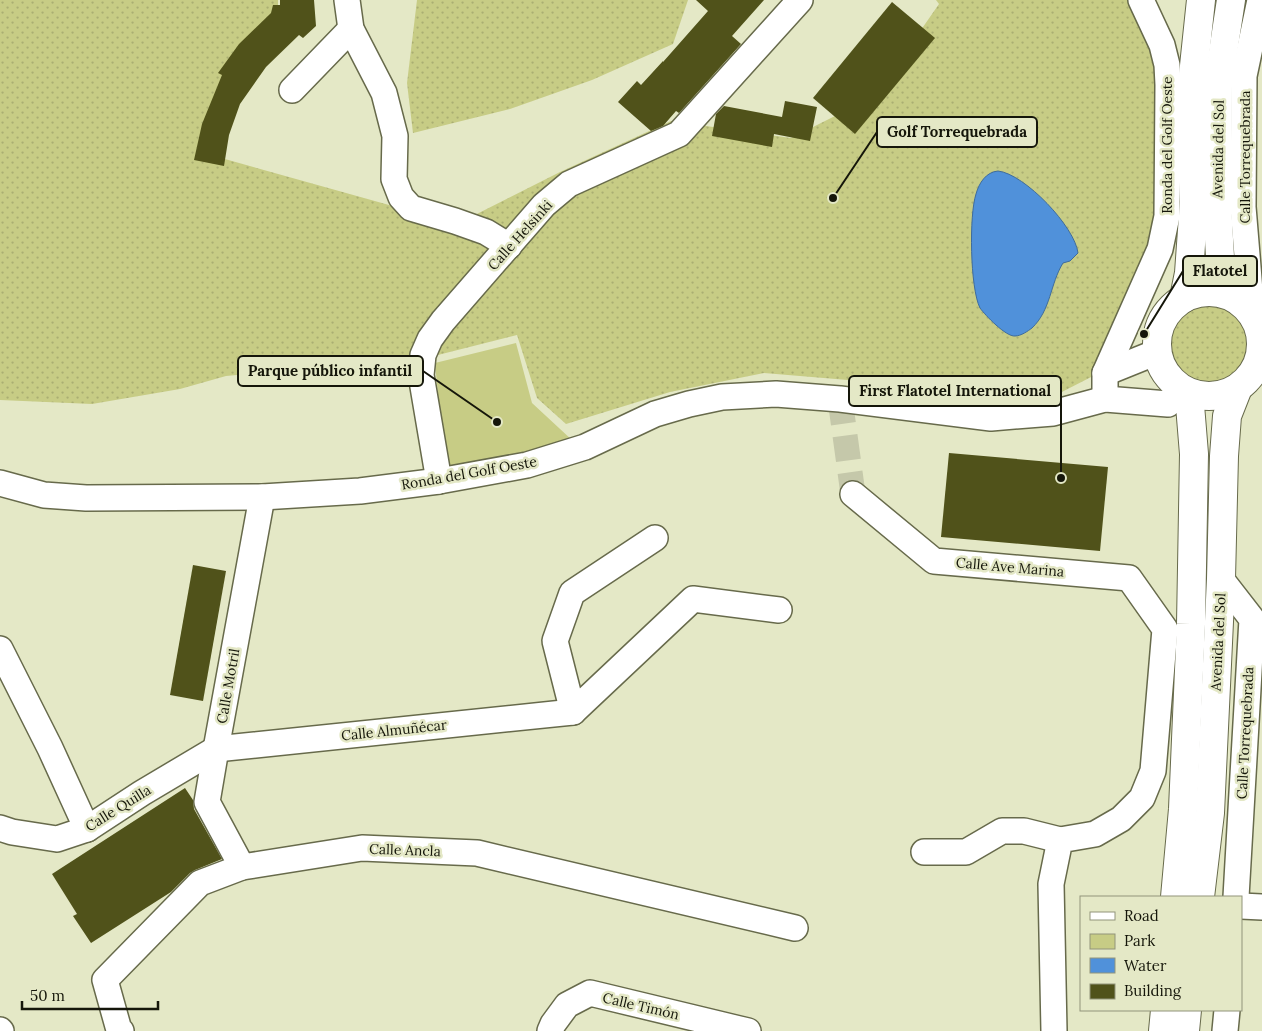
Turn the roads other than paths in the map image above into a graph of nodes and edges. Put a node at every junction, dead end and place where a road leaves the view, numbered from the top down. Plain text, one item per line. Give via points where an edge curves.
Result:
1 (347, 0) edge
2 (800, 0) edge
3 (1141, 0) edge
4 (1201, 0) edge
5 (1231, 0) edge
6 (1260, 0) edge
7 (351, 29) junction
8 (292, 90) dead end
9 (1262, 204) edge
10 (1245, 224) junction
11 (509, 246) junction
12 (1184, 298) junction
13 (1242, 306) junction
14 (1157, 352) junction
15 (1105, 373) junction
16 (1238, 388) junction
17 (1186, 392) junction
18 (1105, 399) junction
19 (439, 481) junction
20 (0, 483) edge
21 (853, 494) tunnel mouth
22 (262, 497) junction
23 (655, 538) dead end
24 (1221, 579) junction
25 (779, 610) dead end
26 (1192, 624) junction
27 (1165, 628) junction
28 (0, 649) edge
29 (572, 712) junction
30 (1254, 725) edge
31 (216, 748) junction
32 (87, 829) junction
33 (4, 833) edge
34 (1060, 840) junction
35 (924, 852) dead end
36 (242, 867) junction
37 (1175, 896) edge
38 (1200, 896) edge
39 (1236, 896) edge
40 (1242, 906) edge
41 (1262, 907) edge
42 (794, 928) dead end
43 (1165, 1011) edge
44 (1187, 1011) edge
45 (1227, 1011) edge
46 (121, 1031) edge
47 (550, 1031) edge
48 (748, 1031) edge
49 (1054, 1031) edge
50 (1163, 1031) edge
51 (1185, 1031) edge
52 (1225, 1031) edge

1 - 7 street
2 - 11 street, Calle Helsinki via 679,134 569,184 544,205
3 - 15 street, Ronda del Golf Oeste via 1162,45 1167,65 1167,216 1160,249
4 - 12 main road, Avenida del Sol via 1192,85 1194,202
5 - 13 main road, Avenida del Sol via 1218,85 1217,203 1224,276
6 - 10 street, Calle Torrequebrada via 1244,76
7 - 8 street
7 - 11 street via 384,94 395,136 394,179 401,198 411,208 486,232
9 - 10 street
10 - 13 street, Calle Torrequebrada
11 - 19 street, Calle Helsinki via 443,321 423,355 421,375
12 - 13 main road via 1200,292 1216,292
12 - 14 main road via 1165,315 1157,339
13 - 16 main road via 1259,330 1261,346 1258,362
14 - 15 street
14 - 17 main road via 1166,374
15 - 18 street, Ronda del Golf Oeste
16 - 17 main road via 1206,397
16 - 24 main road, Avenida del Sol via 1228,416 1224,456
17 - 18 street, Ronda del Golf Oeste via 1168,404
17 - 26 main road, Avenida del Sol via 1194,454
18 - 19 street, Ronda del Golf Oeste via 1053,413 991,418 776,394 722,397 654,414 585,447 544,460
19 - 22 street, Ronda del Golf Oeste via 360,491
20 - 22 street, Ronda del Golf Oeste via 44,495 86,498
21 - 27 street, Calle Ave Marina via 934,561 1129,578
22 - 31 street, Calle Motril
23 - 29 street via 572,593 555,641
24 - 30 street, Calle Torrequebrada via 1252,620
24 - 38 main road, Avenida del Sol via 1210,813
25 - 29 street via 693,598
26 - 27 street
26 - 37 main road, Avenida del Sol
27 - 34 street via 1152,771 1142,798 1122,819 1095,834
28 - 32 street
29 - 31 street, Calle Almuñécar
30 - 39 street, Calle Torrequebrada
31 - 32 street, Calle Quilla
31 - 36 street, Calle Motril via 208,802
32 - 33 street, Calle Quilla via 56,839
34 - 35 street via 1024,831 1002,831 966,852
34 - 49 street via 1051,884
36 - 42 street, Calle Ancla via 362,848 477,853
36 - 46 street, Calle Ancla via 200,883 105,980
40 - 41 street
43 - 50 main road
44 - 51 main road
45 - 52 street
47 - 48 street, Calle Timón via 567,1005 590,993

